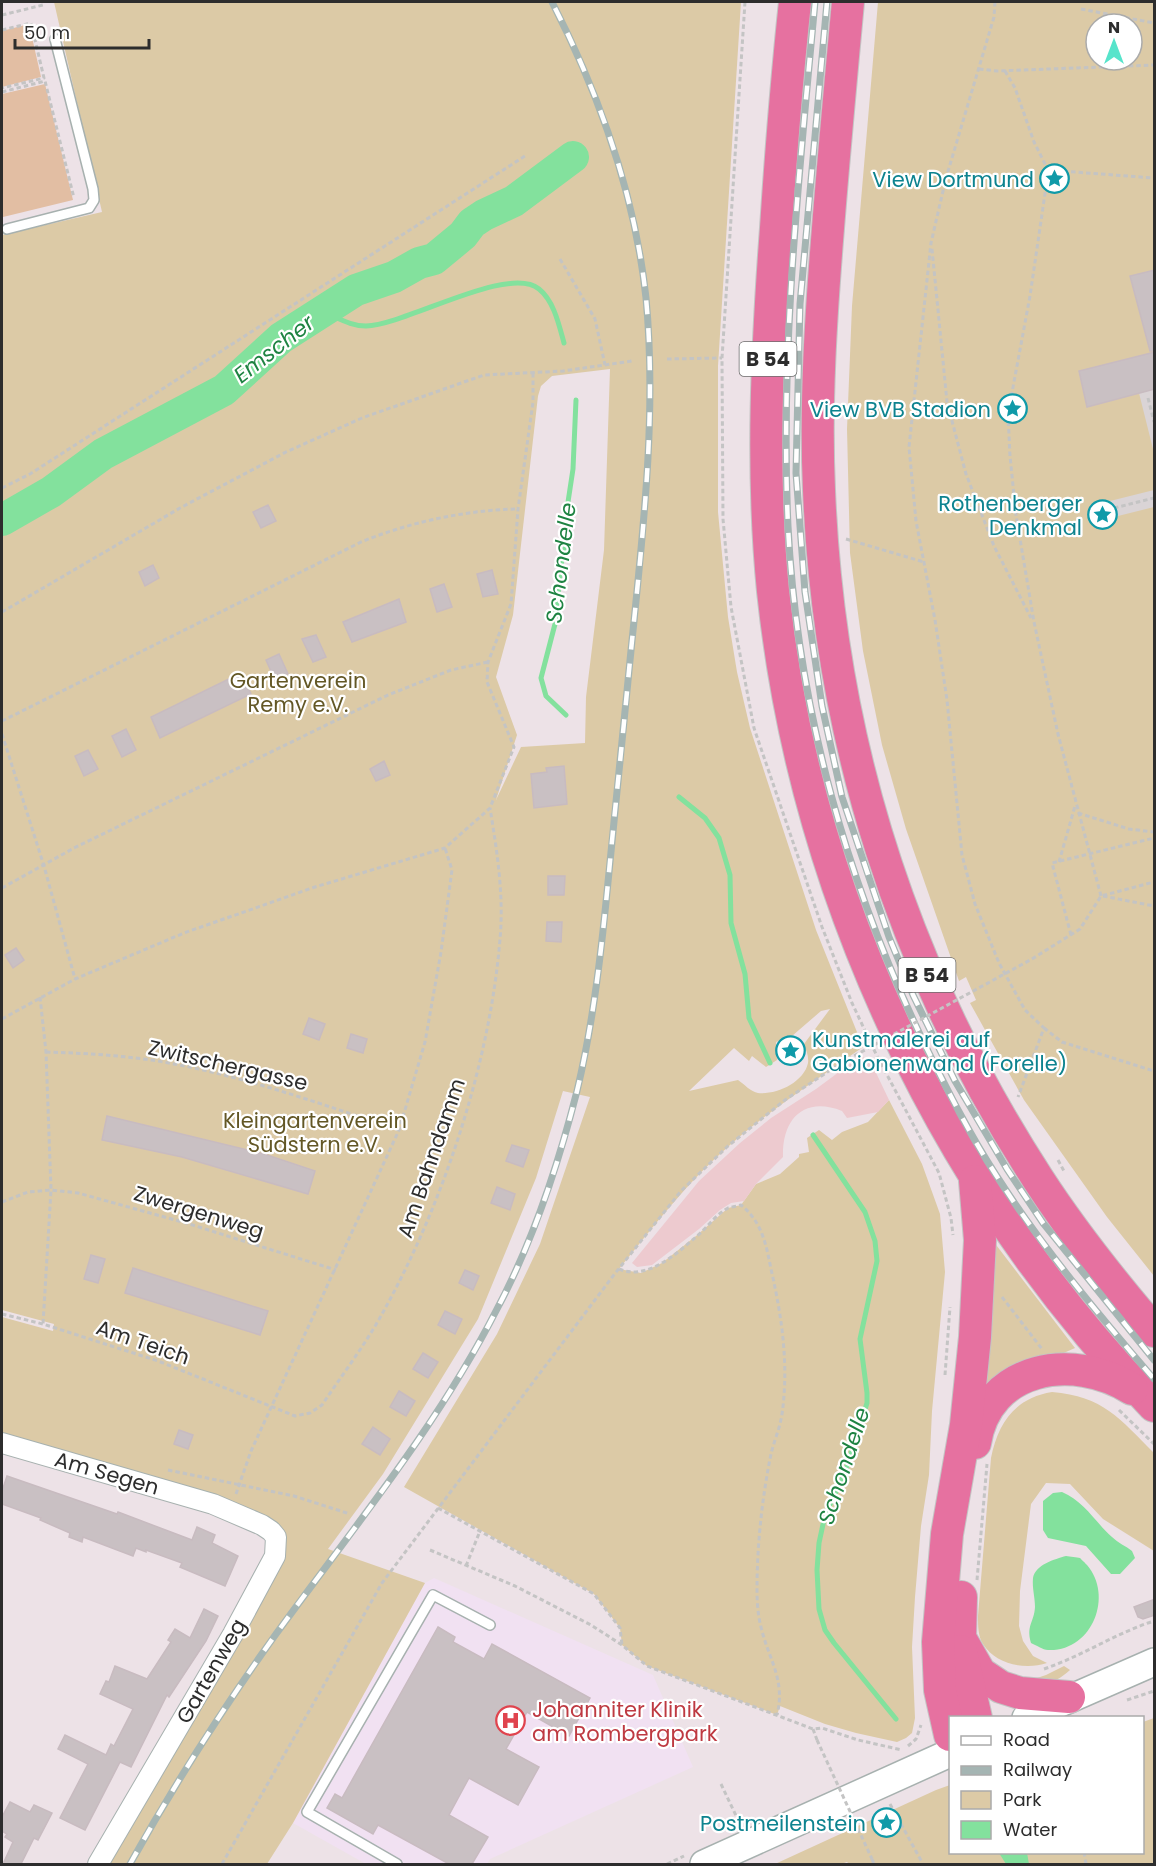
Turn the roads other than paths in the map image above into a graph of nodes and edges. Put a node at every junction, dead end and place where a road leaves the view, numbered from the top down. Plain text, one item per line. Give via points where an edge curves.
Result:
1 (795, 2) edge
2 (849, 2) edge
3 (55, 39) dead end
4 (7, 228) dead end
5 (974, 1174) junction
6 (1155, 1331) edge
7 (1152, 1403) edge
8 (2, 1443) edge
9 (213, 1504) joint
10 (490, 1625) dead end
11 (960, 1638) junction
12 (1155, 1662) edge
13 (1070, 1697) junction
14 (976, 1716) edge
15 (1030, 1716) edge
16 (949, 1727) edge
17 (949, 1754) edge
18 (98, 1864) edge
19 (397, 1864) edge
20 (704, 1864) edge

1 - 5 highway, B 54 via 766,397 767,490 778,635 809,790 838,888 900,1040
2 - 6 highway, B 54 via 826,257 818,438 825,586 856,763 903,916 976,1075 1038,1179 1085,1246
3 - 4 lane via 94,200 88,208
5 - 7 highway, B 54 via 1080,1324
5 - 16 highway via 979,1273 966,1425 947,1534 938,1642 940,1690
7 - 11 highway via 1097,1373 1055,1369 1039,1372 1004,1389 988,1407 978,1426 971,1475
8 - 9 street, Am Segen
9 - 18 street, Gartenweg via 272,1531 276,1537 275,1556
10 - 19 lane via 433,1595 307,1812
11 - 13 highway via 980,1672 993,1683 1020,1693
11 - 14 highway
12 - 13 main road
13 - 15 main road
17 - 20 main road

